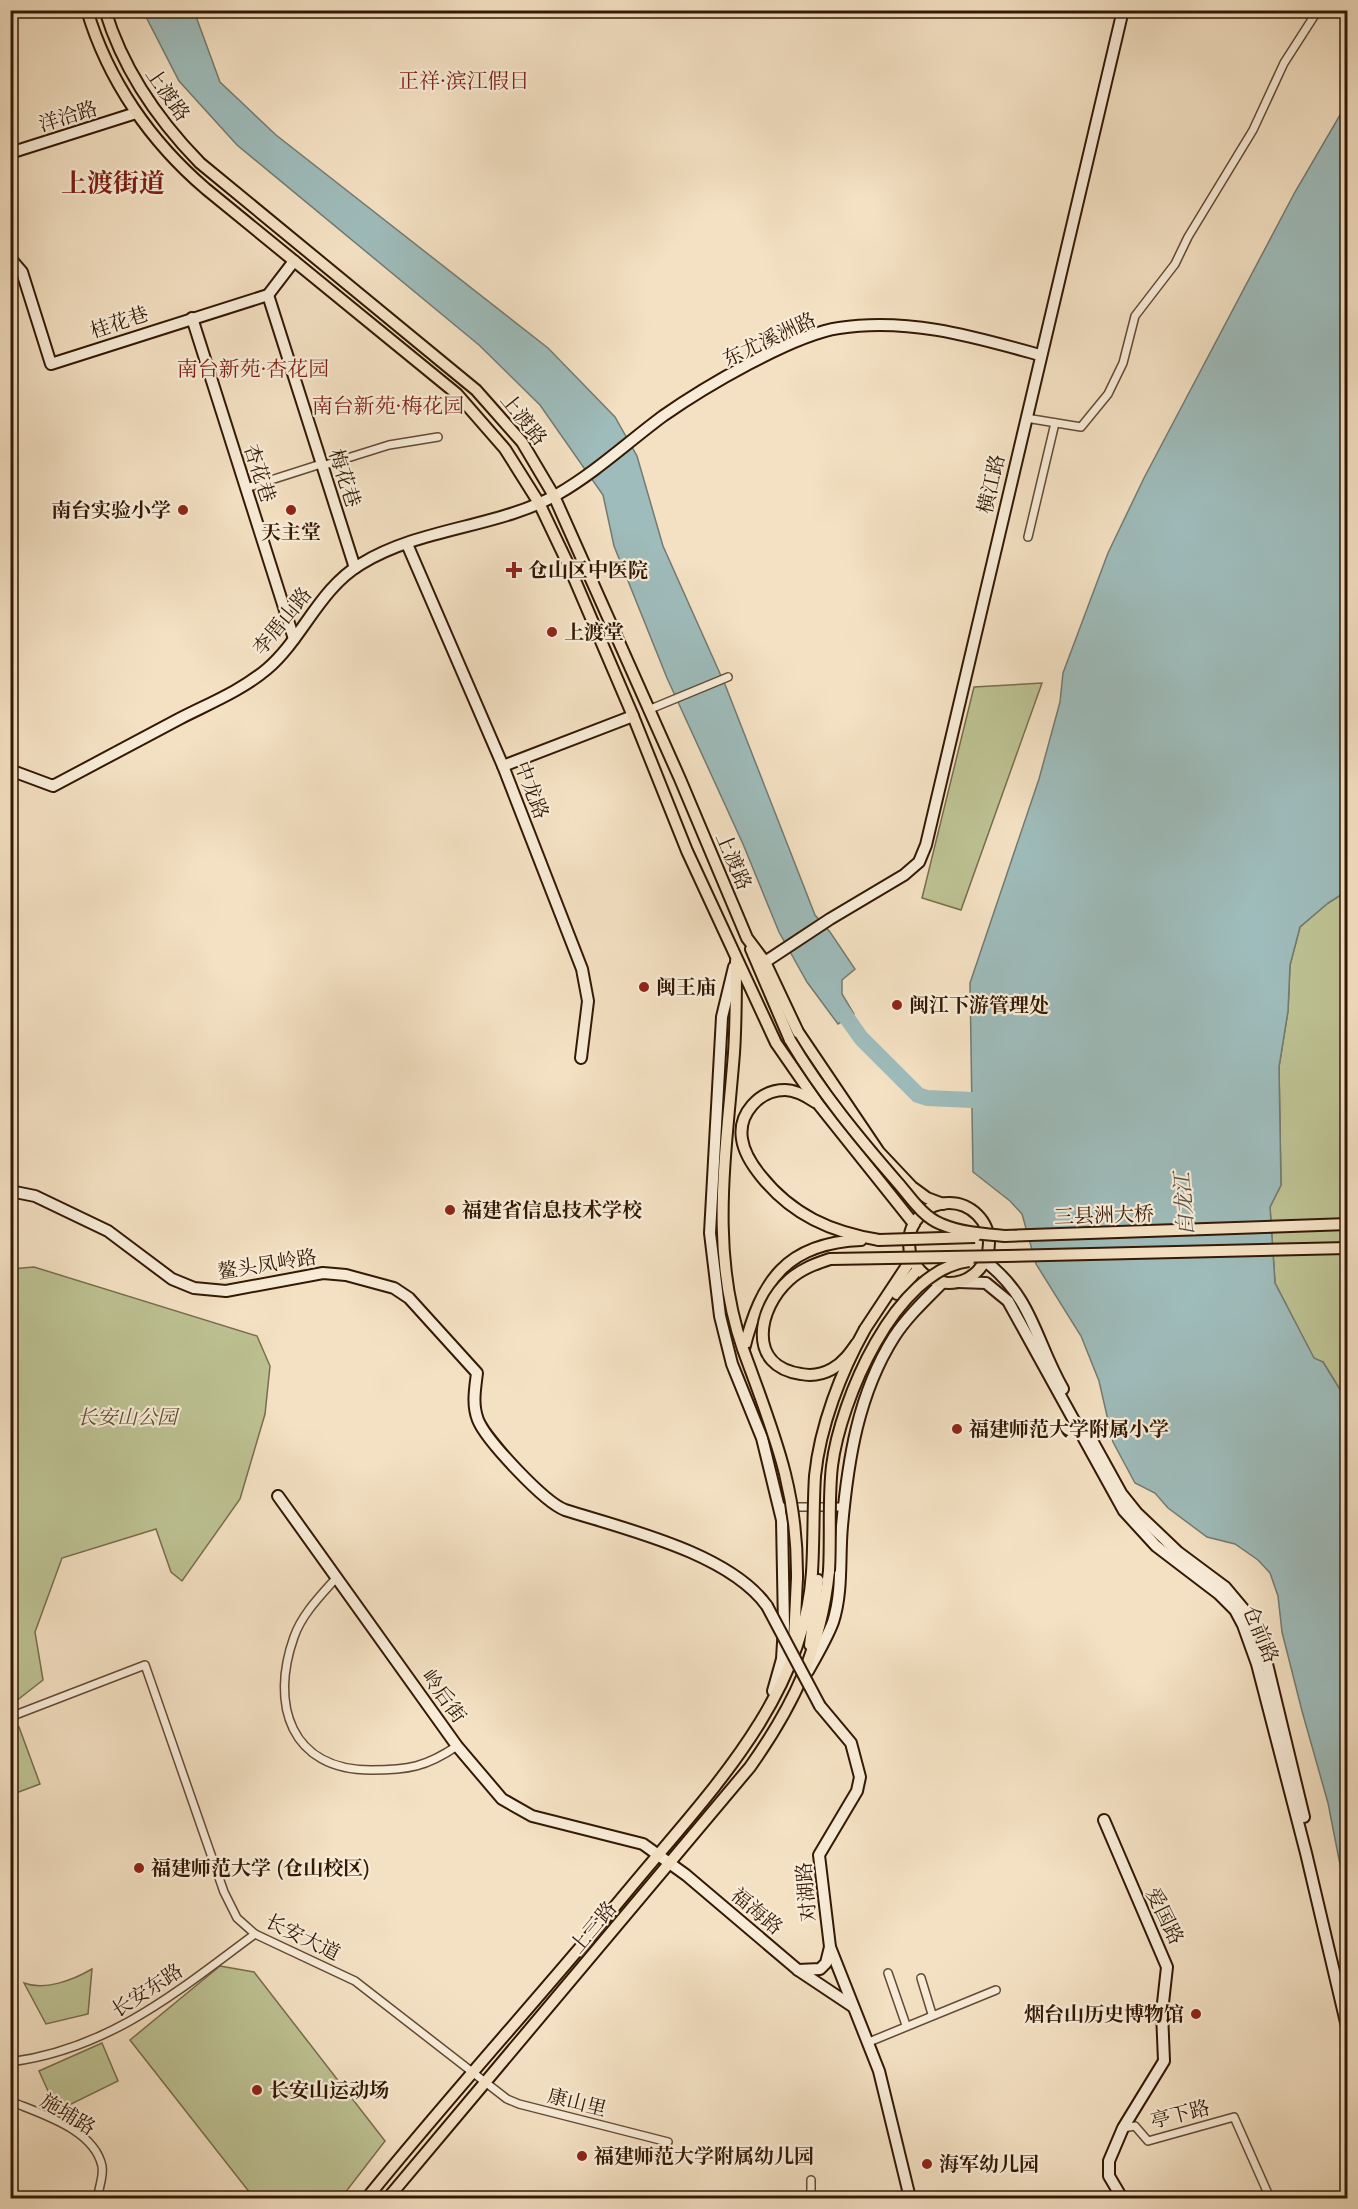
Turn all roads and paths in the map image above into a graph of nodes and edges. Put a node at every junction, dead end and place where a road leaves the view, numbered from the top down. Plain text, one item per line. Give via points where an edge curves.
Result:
1 (87, 10) edge
2 (105, 10) edge
3 (1123, 10) edge
4 (1318, 10) edge
5 (136, 113) junction
6 (10, 153) edge
7 (10, 258) edge
8 (294, 261) junction
9 (268, 295) junction
10 (192, 318) junction
11 (1040, 355) junction
12 (1026, 418) junction
13 (1055, 423) junction
14 (438, 437) dead end
15 (322, 465) junction
16 (246, 488) junction
17 (554, 496) junction
18 (539, 503) junction
19 (1028, 537) dead end
20 (407, 544) junction
21 (355, 568) junction
22 (294, 639) junction
23 (728, 677) dead end
24 (648, 710) junction
25 (633, 716) junction
26 (503, 766) junction
27 (10, 770) edge
28 (747, 938) junction
29 (736, 958) junction
30 (765, 962) junction
31 (581, 1058) dead end
32 (819, 1105) junction
33 (10, 1191) edge
34 (943, 1203) junction
35 (914, 1224) junction
36 (1347, 1224) edge
37 (1005, 1236) junction
38 (879, 1240) junction
39 (1347, 1248) edge
40 (1006, 1256) junction
41 (912, 1258) junction
42 (985, 1261) junction
43 (918, 1269) junction
44 (943, 1282) junction
45 (960, 1282) junction
46 (868, 1330) junction
47 (857, 1343) junction
48 (743, 1349) junction
49 (278, 1496) dead end
50 (779, 1506) junction
51 (844, 1507) junction
52 (820, 1572) junction
53 (336, 1577) junction
54 (767, 1606) joint
55 (793, 1650) junction
56 (797, 1689) junction
57 (769, 1705) junction
58 (10, 1717) edge
59 (457, 1746) junction
60 (1104, 1820) dead end
61 (658, 1854) junction
62 (670, 1862) junction
63 (255, 1934) junction
64 (830, 1947) junction
65 (798, 1970) junction
66 (888, 1973) dead end
67 (921, 1978) dead end
68 (996, 1990) dead end
69 (1347, 2004) edge
70 (852, 2006) junction
71 (932, 2014) junction
72 (906, 2025) junction
73 (1347, 2031) edge
74 (869, 2042) junction
75 (10, 2062) edge
76 (473, 2072) junction
77 (485, 2080) junction
78 (10, 2101) edge
79 (1123, 2128) junction
80 (668, 2142) dead end
81 (811, 2180) dead end
82 (98, 2199) edge
83 (367, 2199) edge
84 (388, 2199) edge
85 (811, 2199) edge
86 (910, 2199) edge
87 (1122, 2199) edge
88 (1270, 2199) edge

1 - 5 main road, 上渡路 via 111,70
2 - 17 main road, 上渡路 via 122,56 143,94 184,147 476,390 522,442
3 - 11 street, 横江路
4 - 13 street via 1284,63 1253,130 1175,264 1138,312 1123,363 1108,394 1081,427
5 - 6 street, 洋洽路
5 - 8 main road, 上渡路 via 190,176
7 - 10 street, 桂花巷 via 22,272 51,364
8 - 9 street
8 - 18 main road, 上渡路 via 465,402 512,458
9 - 10 street, 桂花巷
9 - 15 street, 梅花巷
10 - 16 street, 杏花巷
11 - 12 street, 横江路
11 - 17 street, 东尤溪洲路 via 935,328 838,328 801,339 751,364 670,412
12 - 13 street
12 - 30 street, 横江路 via 926,845 913,869
13 - 19 street
14 - 15 street via 389,445
15 - 16 street
15 - 21 street, 梅花巷
16 - 22 street, 杏花巷
17 - 18 street, 李厝山路
17 - 24 main road, 上渡路
18 - 20 street, 李厝山路
18 - 25 main road, 上渡路
20 - 21 street, 李厝山路
20 - 26 street, 中龙路
21 - 22 street, 李厝山路 via 324,598
22 - 27 street, 李厝山路 via 272,664 245,685 53,786
23 - 24 street
24 - 28 main road, 上渡路
25 - 26 street
25 - 29 main road, 上渡路 via 687,851
26 - 31 street, 中龙路 via 584,975 588,1000
28 - 30 main road, 上渡路
28 - 37 main road, bridge via 790,1040 849,1128 915,1204 941,1224
29 - 32 main road, 上渡路 via 776,1042
29 - 48 main road via 722,1244 726,1286
29 - 50 street via 722,1017 710,1233 713,1277 732,1364 762,1438
30 - 34 main road, 上渡路 via 798,1032 879,1152 912,1187
32 - 35 main road, 上渡路
32 - 38 main road via 797,1092 785,1090 760,1097 743,1122 741,1138 745,1152 781,1200 804,1216 836,1231
33 - 54 street, 鳌头凤岭路 via 35,1196 108,1231 172,1279 194,1288 226,1291 324,1273 346,1275 400,1291 477,1373 474,1403 478,1421 546,1499 565,1510 693,1553 742,1582
34 - 35 main road via 921,1215
34 - 42 main road via 967,1207 985,1225 989,1249
35 - 41 main road via 909,1247
36 - 37 main road, 三县洲大桥
37 - 38 main road, bridge
38 - 48 main road via 821,1246 779,1271 753,1310
39 - 40 main road, 三县洲大桥
40 - 47 main road, bridge via 830,1259 789,1280 770,1305 762,1329 762,1340 772,1360 793,1373 817,1375 831,1370
40 - 52 main road, bridge via 962,1262 934,1275 899,1306 876,1341 842,1421 832,1466
41 - 43 main road
41 - 46 main road
42 - 45 main road via 977,1273
42 - 69 street, 仓前路 via 1019,1294 1060,1384 1128,1503 1158,1535 1225,1587 1251,1618 1267,1664
43 - 44 main road via 932,1280
43 - 46 main road
44 - 45 main road
44 - 51 street via 895,1336 874,1374 857,1424
45 - 73 street, 仓前路 via 986,1283 1008,1301 1124,1511 1156,1546 1219,1594 1243,1625 1304,1842
46 - 47 main road, bridge
46 - 52 main road via 827,1446
47 - 52 main road, bridge via 833,1400 815,1474
48 - 55 main road, bridge via 791,1491 797,1538
49 - 53 street, 岭后街
50 - 51 street
50 - 57 street via 785,1566 784,1626 782,1659
51 - 56 street via 840,1581 833,1621
52 - 55 main road, 上三路
52 - 56 main road, 上三路 via 821,1630
53 - 59 street, 岭后街
53 - 59 street via 310,1608 295,1635 286,1665 285,1704 297,1740 324,1762 361,1770 399,1770 434,1762
54 - 64 street, 对湖路, bridge via 820,1706 854,1747 860,1777 857,1791 819,1855
55 - 57 main road, 上三路
56 - 62 main road, 上三路 via 750,1767
57 - 61 main road, 上三路 via 741,1752
58 - 63 street, 长安大道 via 145,1665 228,1902 237,1918
59 - 61 street, 岭后街 via 490,1788 513,1808 636,1841
60 - 79 street, 爱国路 via 1167,1967 1162,2012 1164,2061
61 - 62 street, 福海路
61 - 76 main road, 上三路
62 - 65 street, 福海路
62 - 77 main road, 上三路
63 - 75 street, 长安东路 via 154,2009 121,2028 28,2060
63 - 76 street, 长安大道 via 355,1981
64 - 65 street via 820,1970
64 - 70 street, 对湖路
65 - 70 street, 福海路
66 - 72 street
67 - 71 street
68 - 71 street
70 - 74 street, 对湖路
71 - 72 street
72 - 74 street
74 - 86 street, 对湖路
76 - 77 street, 长安大道
76 - 83 main road, 上三路
77 - 80 street, 康山里 via 519,2104
77 - 84 main road, 上三路
78 - 82 street, 施埔路 via 63,2125 90,2144 103,2171
79 - 87 street, 爱国路 via 1108,2168
79 - 88 street, 亭下路 via 1135,2126 1148,2141 1234,2117
81 - 85 street

